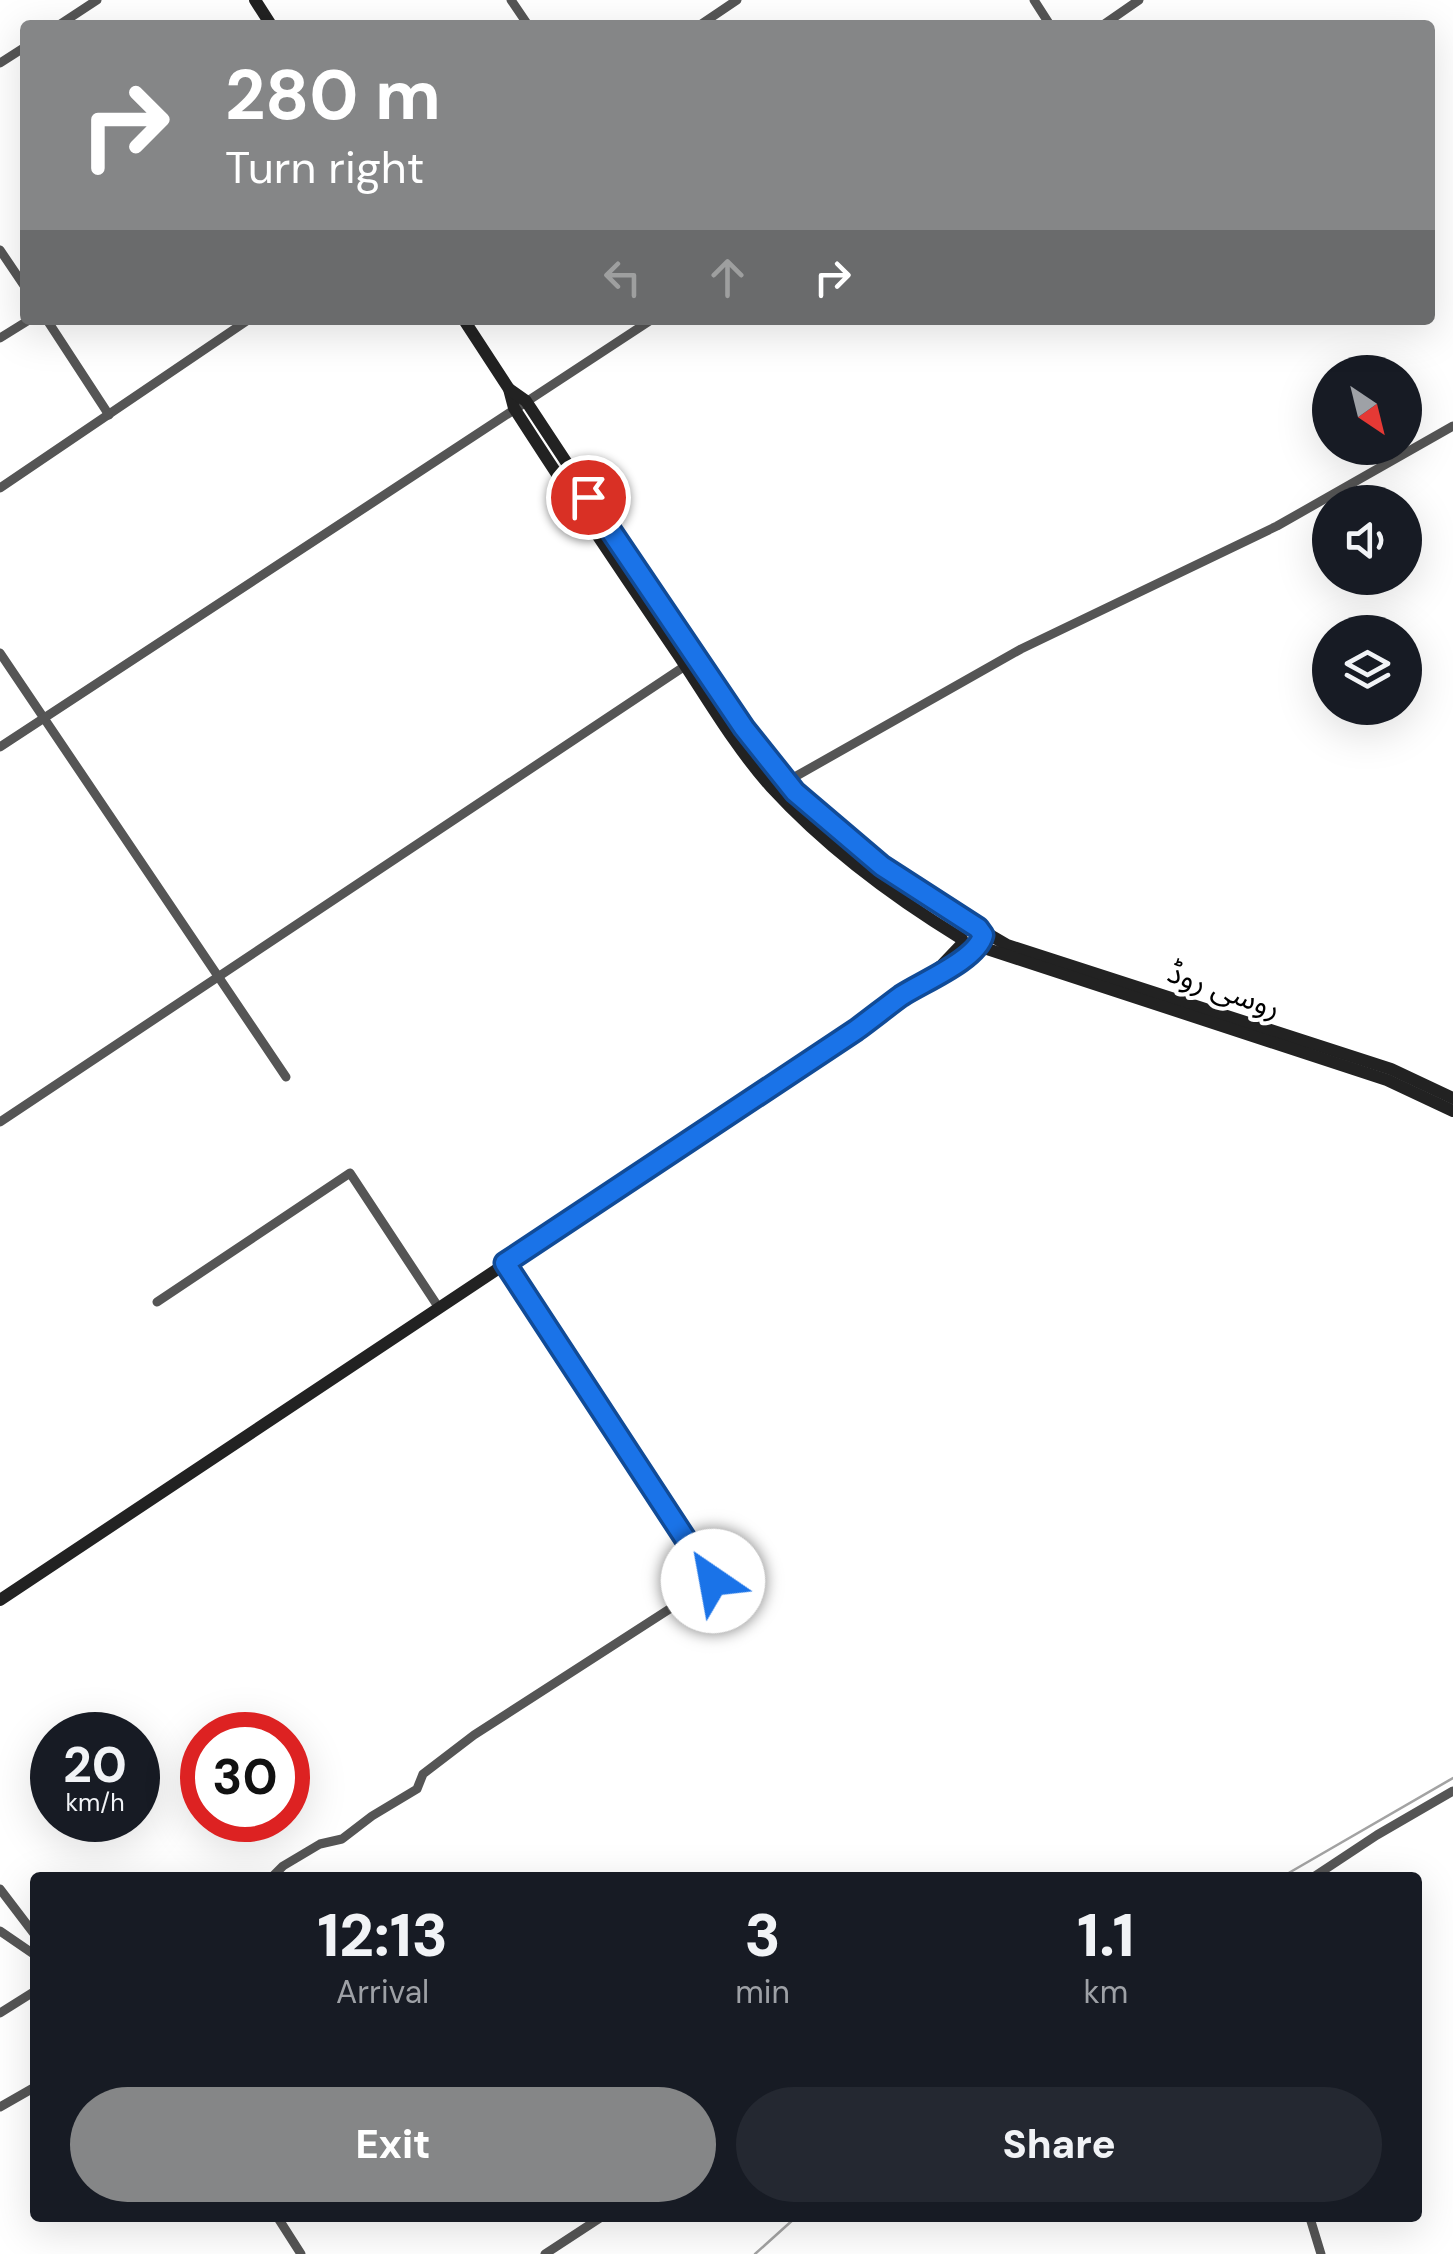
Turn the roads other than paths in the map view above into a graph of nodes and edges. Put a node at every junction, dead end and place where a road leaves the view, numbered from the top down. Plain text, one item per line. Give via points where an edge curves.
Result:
1 (97, 0) edge
2 (737, 0) edge
3 (1138, 0) edge
4 (66, 20) edge
5 (707, 20) edge
6 (1109, 20) edge
7 (0, 250) edge
8 (20, 280) edge
9 (50, 325) edge
10 (241, 325) edge
11 (467, 325) edge
12 (644, 325) edge
13 (520, 405) junction
14 (109, 415) junction
15 (1453, 426) edge
16 (0, 488) edge
17 (0, 653) edge
18 (685, 666) junction
19 (44, 718) junction
20 (0, 747) edge
21 (779, 785) junction
22 (976, 927) junction
23 (969, 944) junction
24 (218, 978) junction
25 (286, 1077) dead end
26 (1453, 1098) edge
27 (1453, 1110) edge
28 (0, 1122) edge
29 (505, 1263) junction
30 (157, 1302) dead end
31 (439, 1308) junction
32 (0, 1600) edge
33 (1453, 1791) edge
34 (276, 1872) edge
35 (1322, 1872) edge
36 (0, 1889) edge
37 (30, 1929) edge
38 (0, 1931) edge
39 (30, 1952) edge
40 (30, 1994) edge
41 (0, 2013) edge
42 (30, 2090) edge
43 (0, 2107) edge
44 (281, 2222) edge
45 (594, 2222) edge
46 (1311, 2222) edge
47 (301, 2254) edge
48 (545, 2254) edge
49 (1321, 2254) edge

1 - 4 street
2 - 5 street
3 - 6 street
7 - 8 street
9 - 14 street
10 - 14 street
11 - 13 main road, روسی روڈ
12 - 13 street
13 - 18 main road, روسی روڈ
13 - 19 street
13 - 21 main road, روسی روڈ
14 - 16 street
15 - 21 street via 1277,526 1022,649
17 - 19 street
18 - 21 main road, روسی روڈ
18 - 24 street
19 - 20 street
19 - 24 street
21 - 22 main road, روسی روڈ via 882,866
21 - 23 main road, روسی روڈ via 863,872
22 - 23 main road via 983,939
22 - 26 main road, روسی روڈ via 1007,945 1391,1070
23 - 27 main road, روسی روڈ via 1387,1080
23 - 29 main road via 856,1030
24 - 25 street
24 - 28 street
29 - 31 main road
29 - 34 street via 713,1581 474,1735 423,1774 416,1789 342,1839 320,1844
30 - 31 street via 350,1173
31 - 32 main road
33 - 35 street
36 - 37 street
38 - 39 street
40 - 41 street
42 - 43 street
44 - 47 street
45 - 48 street
46 - 49 street

